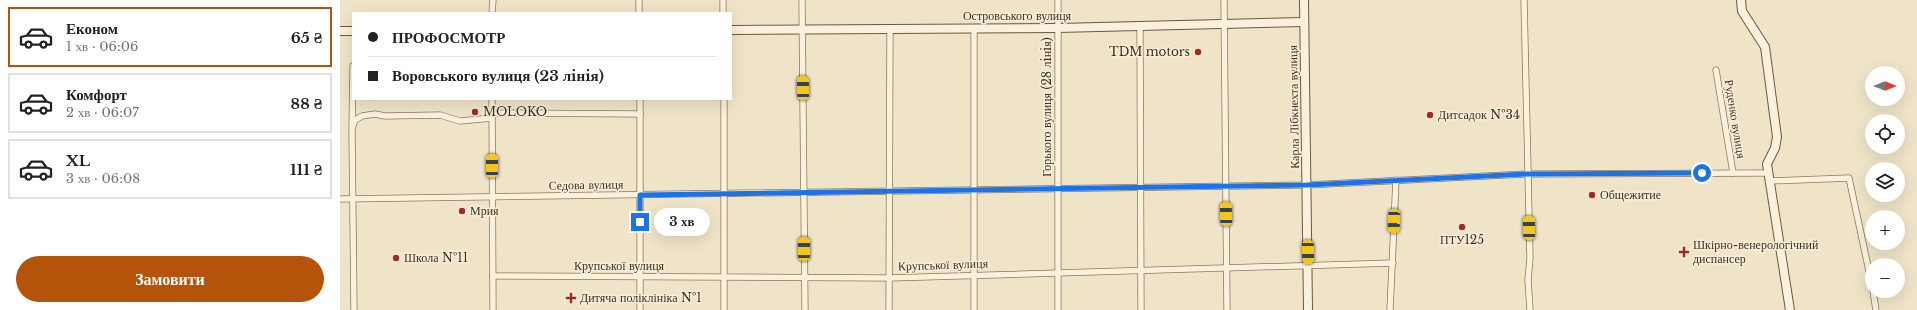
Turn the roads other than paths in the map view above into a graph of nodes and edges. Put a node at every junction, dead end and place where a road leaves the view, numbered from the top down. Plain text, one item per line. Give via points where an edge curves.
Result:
1 (492, 0) edge
2 (639, 0) edge
3 (724, 0) edge
4 (802, 0) edge
5 (1058, 0) edge
6 (1224, 0) edge
7 (1304, 0) edge
8 (1524, 0) edge
9 (1741, 0) edge
10 (492, 12) edge
11 (639, 12) edge
12 (724, 12) edge
13 (1304, 22) junction
14 (1224, 24) junction
15 (1140, 26) junction
16 (974, 28) junction
17 (1058, 28) junction
18 (803, 29) junction
19 (890, 29) junction
20 (732, 30) edge
21 (340, 31) edge
22 (352, 31) edge
23 (1716, 70) dead end
24 (352, 100) edge
25 (492, 100) edge
26 (640, 100) edge
27 (724, 100) edge
28 (640, 114) junction
29 (492, 116) junction
30 (352, 131) junction
31 (1733, 173) junction
32 (1528, 174) junction
33 (1769, 177) junction
34 (1396, 180) junction
35 (1307, 185) junction
36 (1226, 186) junction
37 (1140, 188) junction
38 (1058, 189) junction
39 (974, 190) junction
40 (890, 191) junction
41 (804, 192) junction
42 (724, 194) junction
43 (640, 195) junction
44 (492, 197) junction
45 (340, 199) edge
46 (352, 199) junction
47 (1866, 258) edge
48 (1393, 263) junction
49 (1308, 266) junction
50 (1227, 268) junction
51 (1141, 270) junction
52 (1058, 273) junction
53 (493, 276) junction
54 (974, 276) junction
55 (639, 277) junction
56 (724, 278) junction
57 (804, 278) junction
58 (889, 278) junction
59 (1874, 298) edge
60 (354, 310) edge
61 (493, 310) edge
62 (640, 310) edge
63 (724, 310) edge
64 (804, 310) edge
65 (889, 310) edge
66 (974, 310) edge
67 (1058, 310) edge
68 (1141, 310) edge
69 (1227, 310) edge
70 (1308, 310) edge
71 (1390, 310) edge
72 (1530, 310) edge
73 (1790, 310) edge
74 (1876, 310) edge

1 - 10 street
2 - 11 street
3 - 12 street
4 - 18 street
5 - 17 street, Горького вулиця (28 лiнiя)
6 - 14 street
7 - 13 street, Карла Лібкнехта вулиця
8 - 32 street
9 - 33 street via 1742,11 1765,47 1777,137 1767,164
13 - 14 street, Островського вулиця
13 - 35 street, Карла Лібкнехта вулиця
14 - 15 street, Островського вулиця
14 - 36 street
15 - 17 street, Островського вулиця
15 - 37 street
16 - 17 street, Островського вулиця
16 - 19 street, Островського вулиця
16 - 39 street
17 - 38 street, Горького вулиця (28 лiнiя)
18 - 19 street, Островського вулиця
18 - 20 street, Островського вулиця
18 - 41 street
19 - 40 street
21 - 22 street
23 - 31 street, Руденко вулиця
24 - 30 street
25 - 29 street
26 - 28 street
27 - 42 street
28 - 29 street
28 - 43 street
29 - 30 street via 460,121 440,115 375,114 355,120
29 - 44 street
30 - 46 street
31 - 32 street, Седова вулиця
31 - 33 street, Седова вулиця
32 - 34 street, Седова вулиця
32 - 72 street
33 - 47 street, Седова вулиця via 1849,178
33 - 73 street
34 - 35 street, Седова вулиця
34 - 48 street
35 - 36 street, Седова вулиця
35 - 49 street, Карла Лібкнехта вулиця
36 - 37 street, Седова вулиця
36 - 50 street
37 - 38 street, Седова вулиця
37 - 51 street
38 - 39 street, Седова вулиця
38 - 52 street, Горького вулиця (28 лiнiя)
39 - 40 street, Седова вулиця
39 - 54 street
40 - 41 street, Седова вулиця
40 - 58 street
41 - 42 street, Седова вулиця
41 - 57 street
42 - 43 street, Седова вулиця
42 - 56 street
43 - 44 street, Седова вулиця
43 - 55 street
44 - 46 street, Седова вулиця
44 - 53 street
45 - 46 street, Седова вулиця
46 - 60 street
48 - 49 street, Крупської вулиця
48 - 71 street
49 - 50 street, Крупської вулиця
49 - 70 street, Карла Лібкнехта вулиця
50 - 51 street, Крупської вулиця
50 - 69 street
51 - 52 street, Крупської вулиця
51 - 68 street
52 - 54 street, Крупської вулиця
52 - 67 street, Горького вулиця (28 лiнiя)
53 - 55 street, Крупської вулиця
53 - 61 street
54 - 58 street, Крупської вулиця
54 - 66 street
55 - 56 street, Крупської вулиця
55 - 62 street
56 - 57 street, Крупської вулиця
56 - 63 street
57 - 58 street, Крупської вулиця
57 - 64 street
58 - 65 street
59 - 74 street

